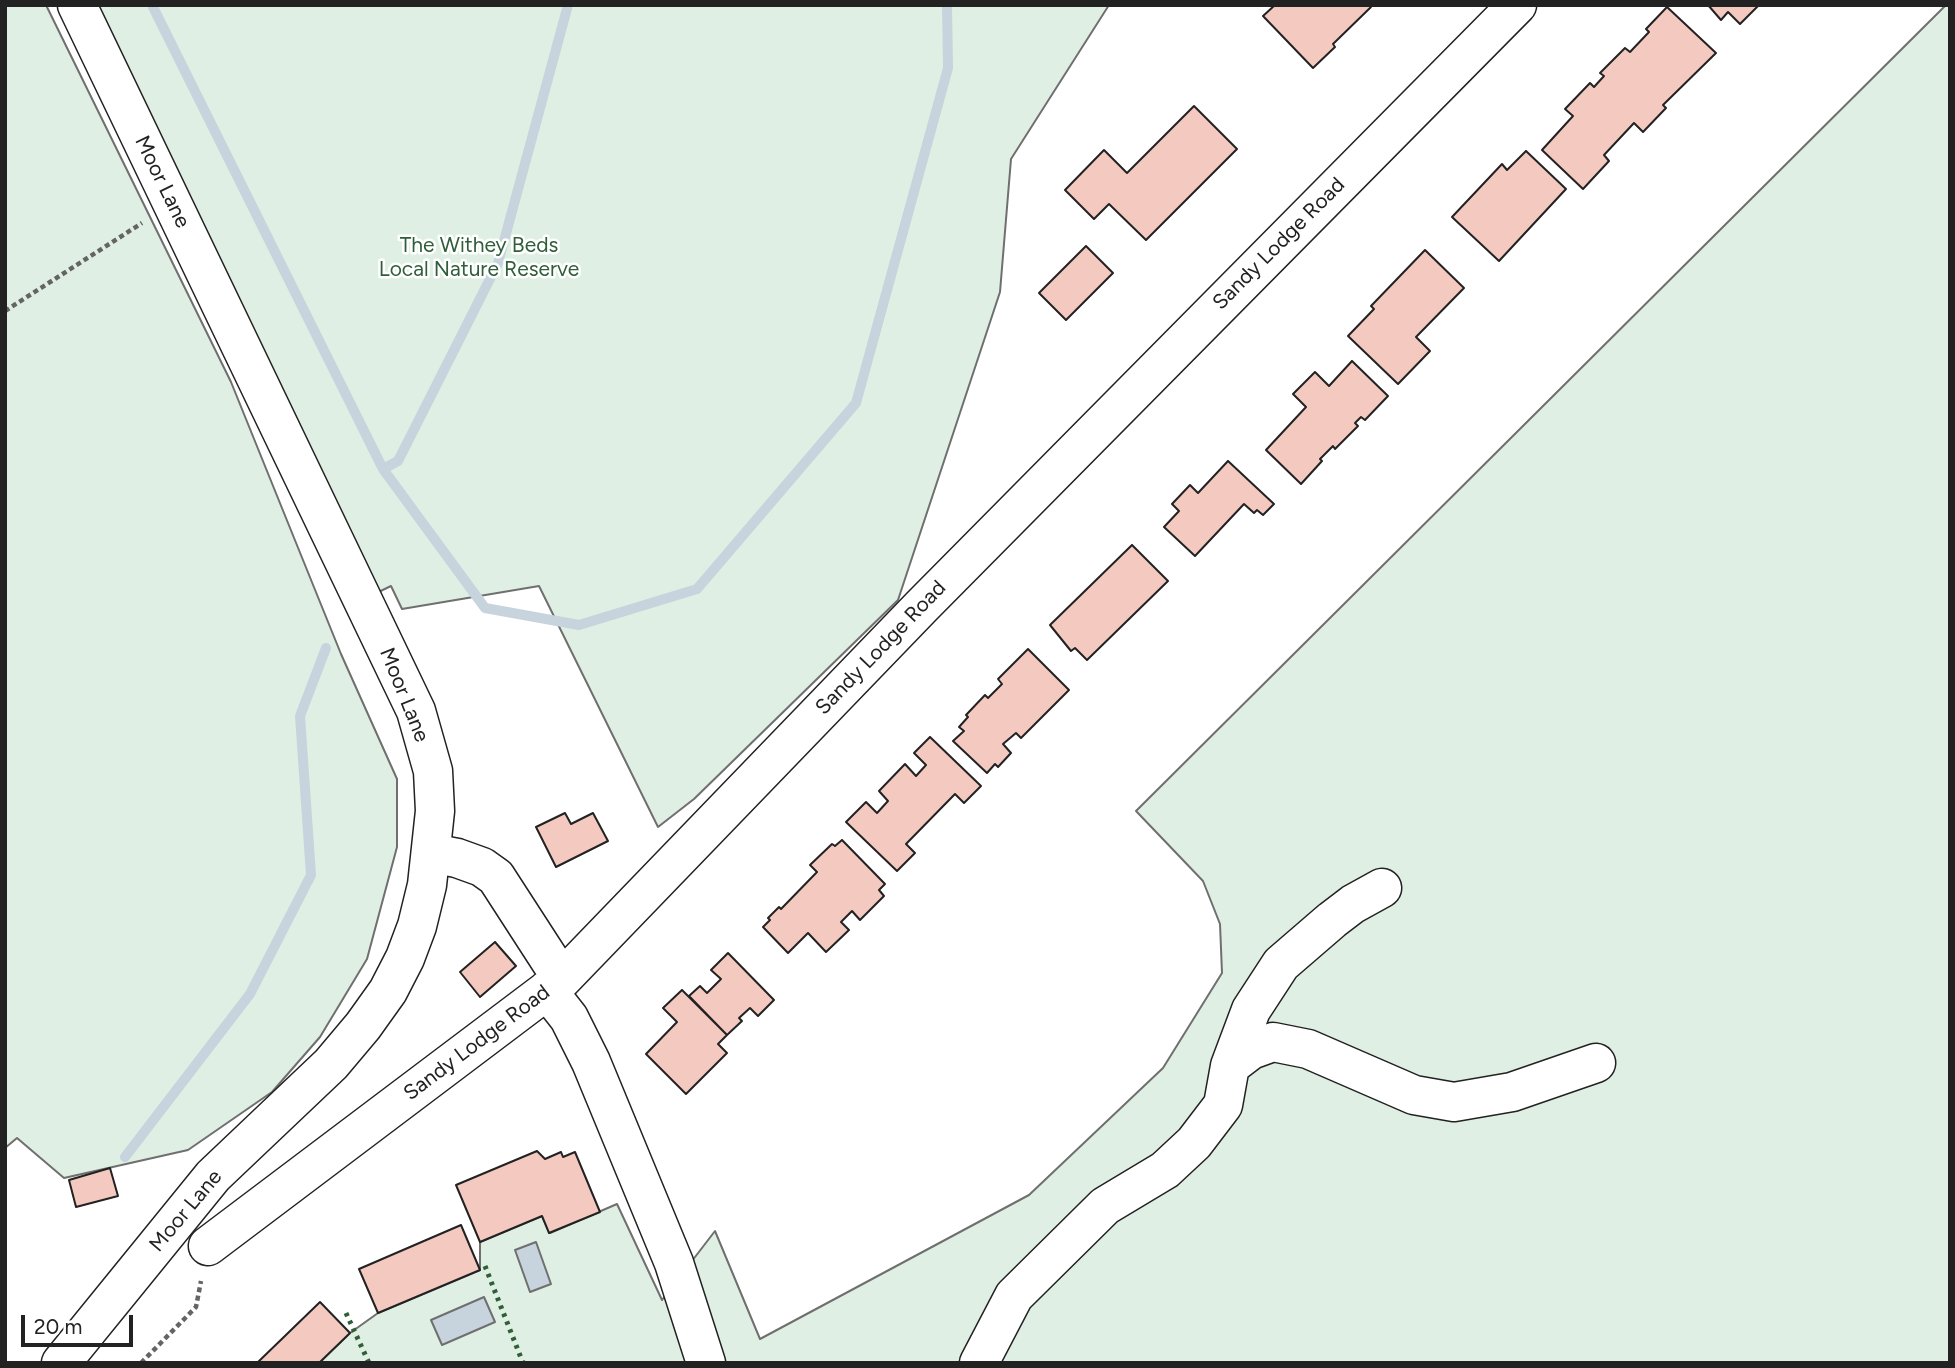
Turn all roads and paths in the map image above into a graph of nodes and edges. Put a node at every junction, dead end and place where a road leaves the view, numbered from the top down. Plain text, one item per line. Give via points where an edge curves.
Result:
1 (77, 5) edge
2 (1517, 5) edge
3 (172, 204) junction
4 (5, 311) edge
5 (431, 853) junction
6 (1382, 888) dead end
7 (554, 985) junction
8 (1596, 1063) dead end
9 (1230, 1066) junction
10 (208, 1246) joint
11 (61, 1363) edge
12 (141, 1363) edge
13 (706, 1363) edge
14 (979, 1363) edge

1 - 3 street, Moor Lane
2 - 7 street, Sandy Lodge Road via 930,597
3 - 4 path
3 - 5 street, Moor Lane via 416,711 433,771
5 - 7 street via 470,862 496,877
5 - 11 street, Moor Lane via 422,905 405,958 363,1026 331,1064 213,1176
6 - 9 street via 1353,904 1281,964 1251,1010
7 - 10 street, Sandy Lodge Road
7 - 13 street via 674,1262
8 - 9 street via 1512,1093 1454,1102 1414,1095 1308,1049 1273,1042 1251,1050
9 - 14 street via 1223,1105 1194,1143 1165,1170 1105,1206 1014,1296
10 - 12 path via 196,1307

